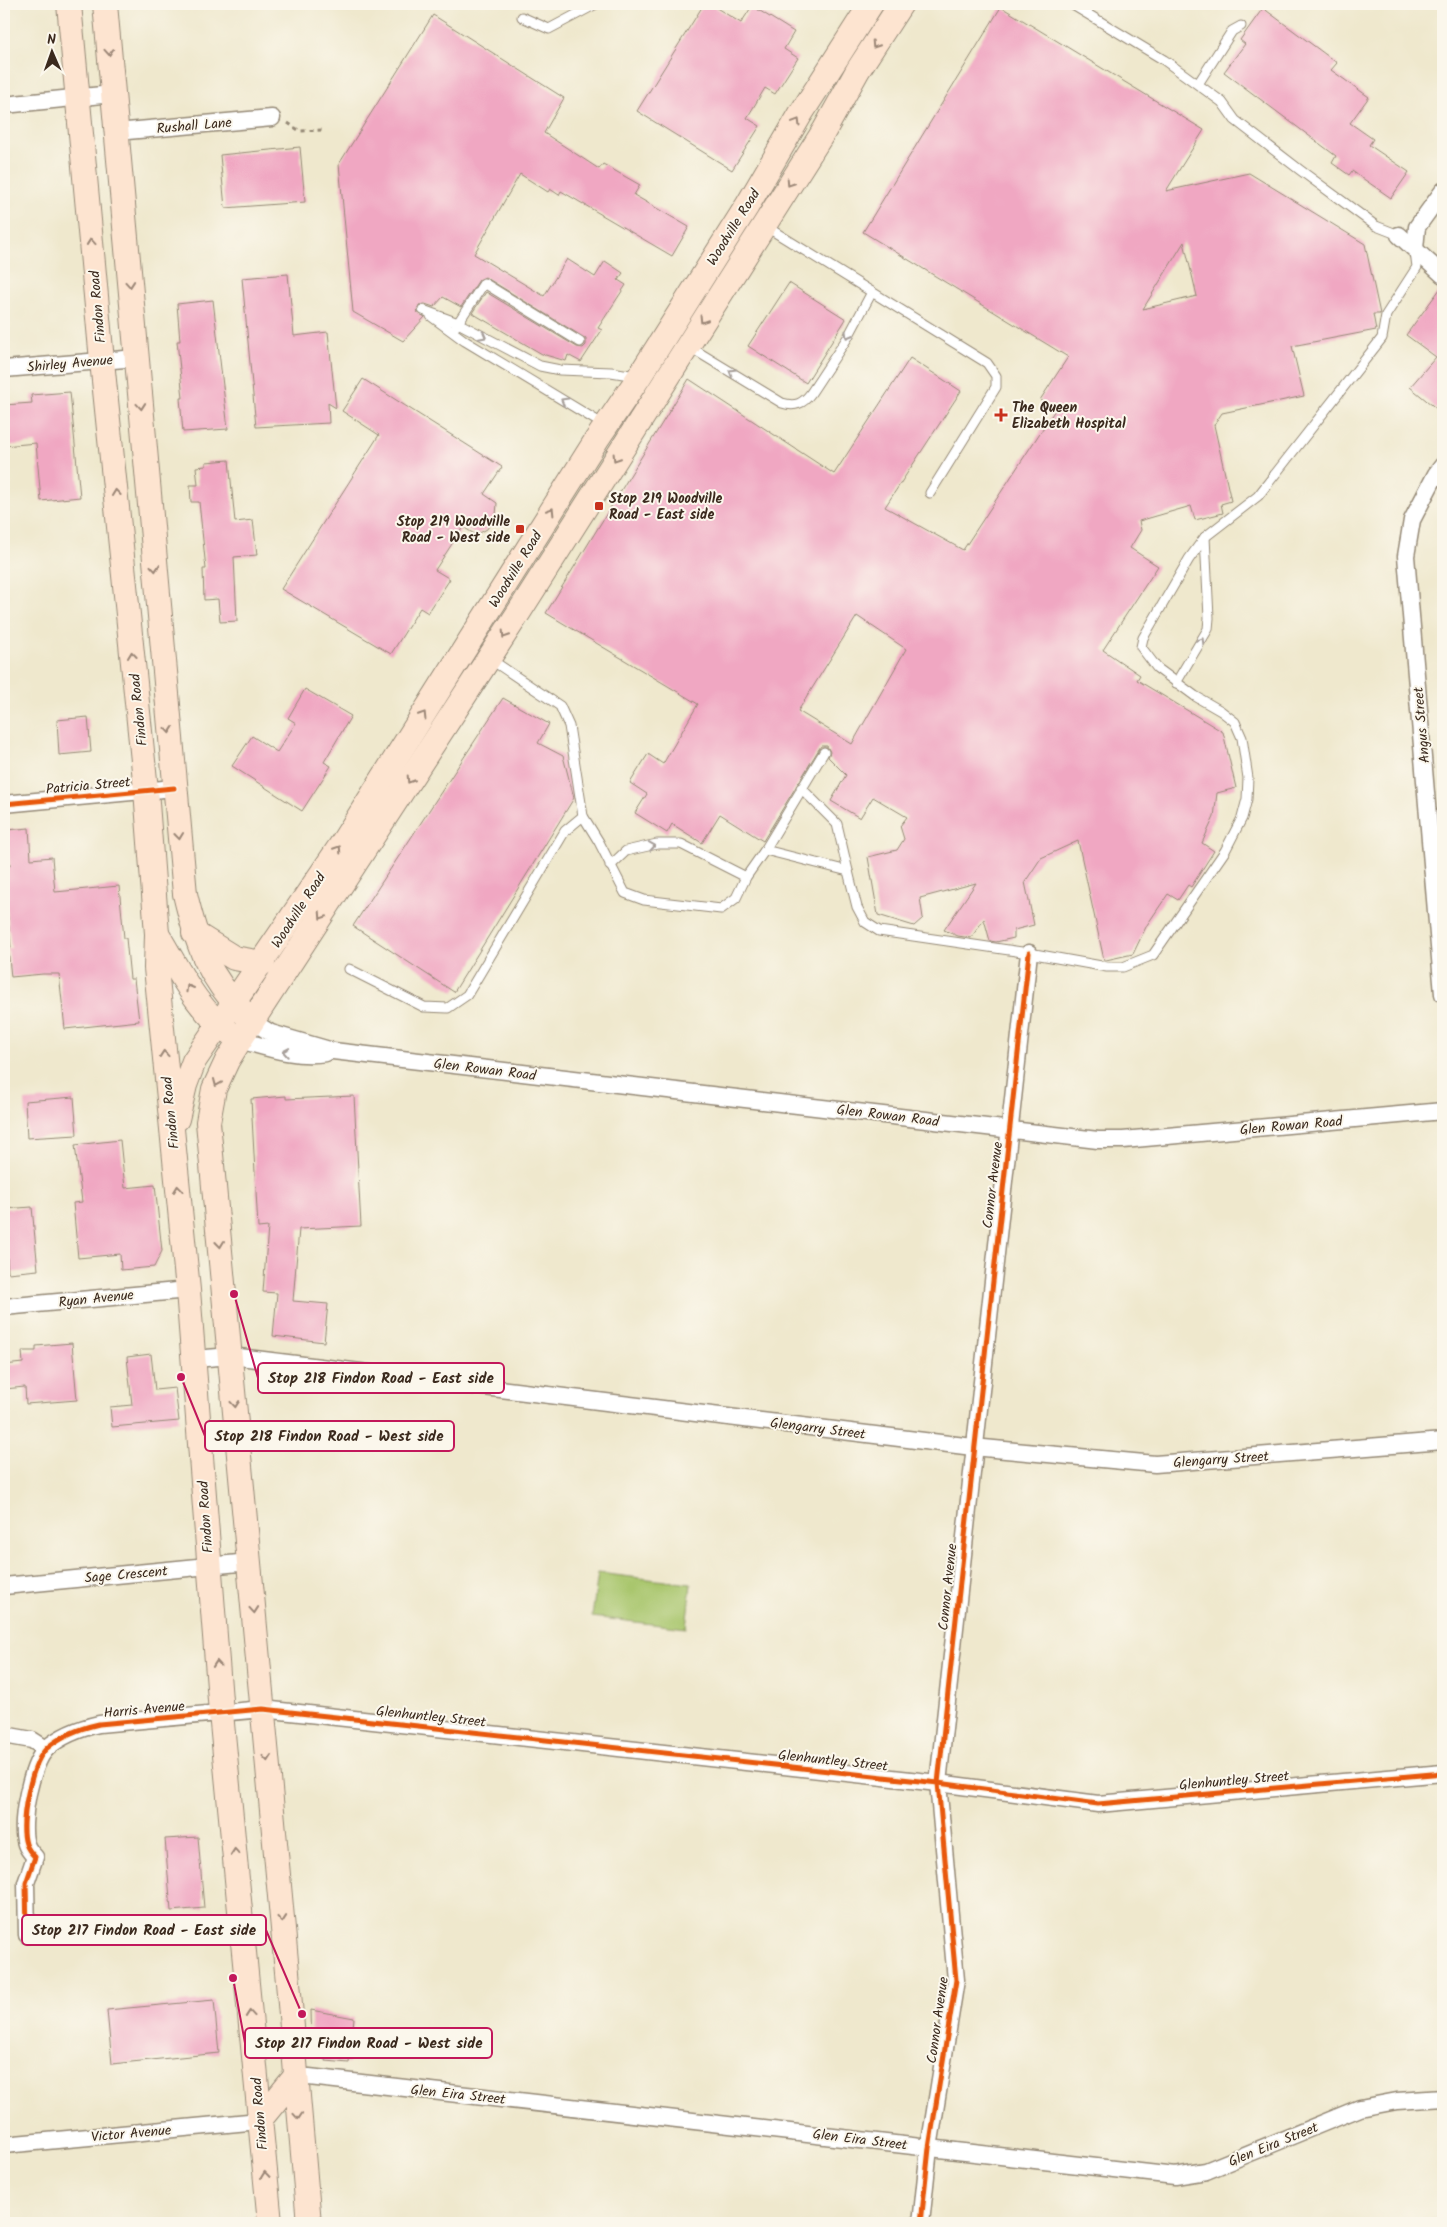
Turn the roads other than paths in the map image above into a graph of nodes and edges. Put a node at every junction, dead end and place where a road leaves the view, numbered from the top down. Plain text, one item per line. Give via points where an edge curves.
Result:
1 (69, 4) edge
2 (105, 4) edge
3 (596, 4) edge
4 (871, 4) edge
5 (902, 4) edge
6 (1071, 4) edge
7 (522, 17) dead end
8 (1241, 26) dead end
9 (1198, 84) junction
10 (112, 94) junction
11 (77, 98) junction
12 (4, 105) edge
13 (272, 118) road end
14 (116, 132) junction
15 (1443, 191) edge
16 (755, 215) junction
17 (1399, 235) joint
18 (1415, 249) junction
19 (1443, 275) edge
20 (872, 292) junction
21 (458, 323) junction
22 (452, 333) junction
23 (580, 342) dead end
24 (687, 346) junction
25 (137, 358) junction
26 (102, 360) junction
27 (4, 369) edge
28 (639, 377) junction
29 (606, 427) junction
30 (1443, 465) edge
31 (930, 493) dead end
32 (1205, 537) junction
33 (479, 650) junction
34 (1176, 683) junction
35 (824, 752) dead end
36 (174, 788) junction
37 (801, 788) junction
38 (146, 790) junction
39 (4, 804) edge
40 (582, 816) junction
41 (764, 850) junction
42 (610, 866) junction
43 (848, 870) junction
44 (746, 877) junction
45 (194, 933) junction
46 (157, 934) junction
47 (1029, 953) junction
48 (263, 963) junction
49 (349, 970) dead end
50 (1443, 994) edge
51 (235, 1004) junction
52 (219, 1026) junction
53 (246, 1031) junction
54 (333, 1051) junction
55 (1443, 1111) edge
56 (1010, 1129) junction
57 (173, 1138) junction
58 (188, 1290) junction
59 (4, 1307) edge
60 (231, 1356) junction
61 (194, 1359) junction
62 (1443, 1441) edge
63 (973, 1447) junction
64 (249, 1562) junction
65 (209, 1566) junction
66 (4, 1586) edge
67 (263, 1709) junction
68 (221, 1713) junction
69 (4, 1735) edge
70 (46, 1750) junction
71 (1443, 1773) edge
72 (938, 1783) junction
73 (27, 1935) dead end
74 (295, 2077) junction
75 (1443, 2098) edge
76 (259, 2122) junction
77 (4, 2145) edge
78 (929, 2148) junction
79 (270, 2223) edge
80 (309, 2223) edge
81 (921, 2223) edge

1 - 11 main road, Findon Road
2 -> 10 main road, Findon Road
3 - 7 lane via 549,29
16 -> 4 main road, Woodville Road via 800,115
5 -> 16 main road, Woodville Road via 858,70 824,131
6 - 9 lane
8 - 9 lane via 1232,31
9 - 17 lane via 1222,102 1235,120 1300,170 1376,226
10 - 11 street
10 - 14 main road, Findon Road
11 - 12 street
26 -> 11 main road, Findon Road
13 - 14 street, Rushall Lane
14 -> 25 main road, Findon Road
15 - 18 street via 1417,227
16 - 20 lane
16 -> 24 main road, Woodville Road
16 - 28 main road, Woodville Road
17 - 18 street
18 - 19 street
18 - 32 lane via 1417,267 1386,315 1382,338 1258,496
20 -> 24 lane via 811,394 797,405 782,403
20 - 31 lane via 986,363 996,376 996,387
21 - 22 lane
21 - 22 lane via 423,310
21 - 23 lane via 484,283
21 -> 28 lane via 540,366
29 -> 22 lane
24 -> 33 main road, Woodville Road
25 - 26 street, Shirley Avenue
25 -> 36 main road, Findon Road
26 - 27 street, Shirley Avenue
38 -> 26 main road, Findon Road
28 - 29 main road, Woodville Road
33 -> 29 main road, Woodville Road
30 - 50 street, Angus Street via 1412,520 1406,556
34 -> 32 lane via 1208,629
32 - 34 lane via 1161,605 1141,647 1157,668
33 - 40 lane via 560,706 569,726
48 -> 33 main road, Woodville Road via 341,845
33 -> 53 main road, Woodville Road
34 - 47 lane via 1235,722 1242,738 1248,778 1247,799 1242,818 1225,851 1153,955 1123,967 1107,967
35 - 37 lane
36 - 38 street, Patricia Street
36 -> 45 main road, Findon Road via 185,894
37 - 41 lane
37 - 43 lane via 837,824
38 - 39 street, Patricia Street
38 - 46 main road, Findon Road
40 - 42 lane
40 - 49 lane via 565,831 467,995 448,1008 424,1007
41 - 43 lane
41 - 44 lane
42 -> 44 lane via 626,851 657,844 681,844
42 - 44 lane via 625,893 644,900 721,909 736,898
43 - 47 lane via 856,907 865,922 879,931
45 - 48 main road via 234,958
45 - 51 main road, Findon Road via 214,978
52 -> 46 main road via 196,1001
57 -> 46 main road, Findon Road via 156,968
47 - 56 street, Connor Avenue
48 - 51 main road, Woodville Road
51 - 52 main road, Woodville Road
51 - 53 main road, Findon Road
52 - 53 main road
52 - 57 main road, Woodville Road via 194,1061
53 - 54 street, Glen Rowan Road via 271,1033
54 -> 53 street, Glen Rowan Road via 310,1056 272,1049
53 -> 60 main road via 214,1089 208,1122
54 - 56 street, Glen Rowan Road
55 - 56 street, Glen Rowan Road via 1123,1140
56 - 63 street, Connor Avenue
58 -> 57 main road, Findon Road
58 - 59 street, Ryan Avenue
58 - 61 main road, Findon Road
60 - 61 street, Glengarry Street
60 - 63 street, Glengarry Street
60 -> 64 main road
61 - 65 main road, Findon Road
62 - 63 street, Glengarry Street via 1155,1464
63 - 72 street, Connor Avenue
64 - 65 street, Sage Crescent
64 -> 67 main road
65 - 66 street, Sage Crescent
68 -> 65 main road, Findon Road
67 - 68 street, Glenhuntley Street
67 - 72 street, Glenhuntley Street
67 -> 74 main road
68 - 70 street, Harris Avenue via 80,1728
76 -> 68 main road, Findon Road
69 - 70 street via 32,1740
70 - 73 street via 27,1793 24,1814 25,1840 35,1857 26,1883
71 - 72 street, Glenhuntley Street via 1098,1804
72 - 78 street, Connor Avenue via 956,1980
74 - 76 main road
74 - 78 street, Glen Eira Street
74 -> 80 main road
75 - 78 street, Glen Eira Street via 1360,2108 1206,2171 1175,2176
76 - 77 street, Victor Avenue
79 -> 76 main road, Findon Road
78 - 81 street, Connor Avenue

